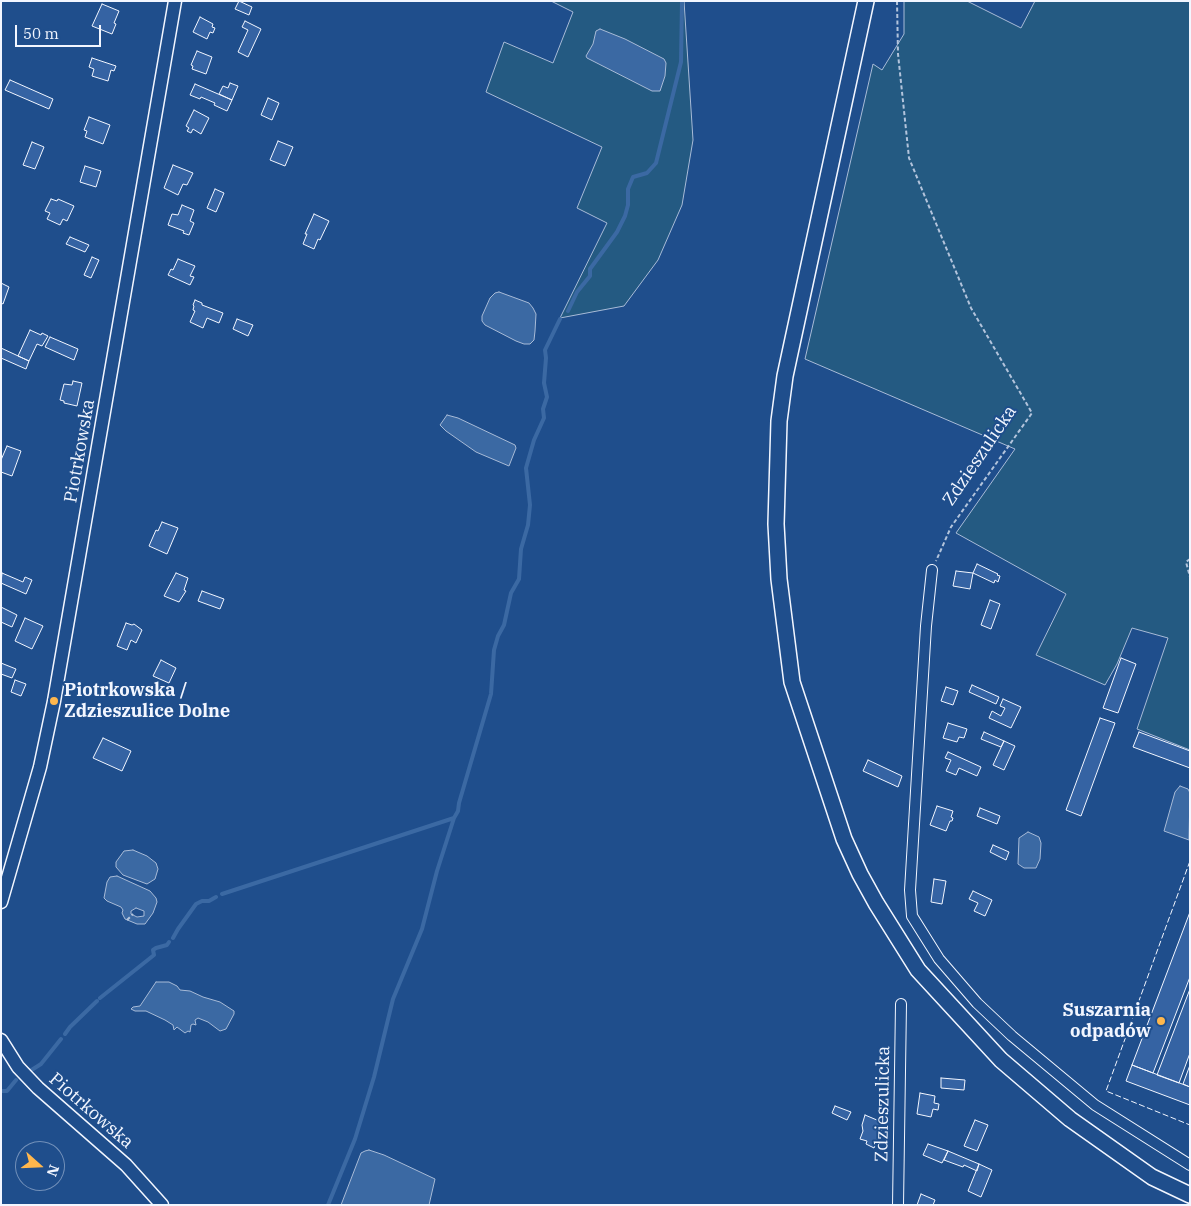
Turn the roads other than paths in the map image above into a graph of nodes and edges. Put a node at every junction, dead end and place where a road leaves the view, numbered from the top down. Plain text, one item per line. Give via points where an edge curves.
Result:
1 (175, 1) edge
2 (866, 1) edge
3 (932, 570) road end
4 (1, 902) edge
5 (901, 1004) dead end
6 (1, 1040) edge
7 (1190, 1165) edge
8 (1190, 1195) edge
9 (162, 1205) edge
10 (898, 1205) edge

1 - 4 street, Piotrkowska via 54,701 40,767
2 - 8 main road via 784,376 779,421 778,570 792,682 844,839 876,903 918,970 1001,1060 1070,1119 1152,1177
3 - 7 street via 910,890 912,916 939,959 977,1003 1012,1036 1095,1105
5 - 10 street, Zdzieszulicka
6 - 9 street, Piotrkowska via 18,1068 126,1165

